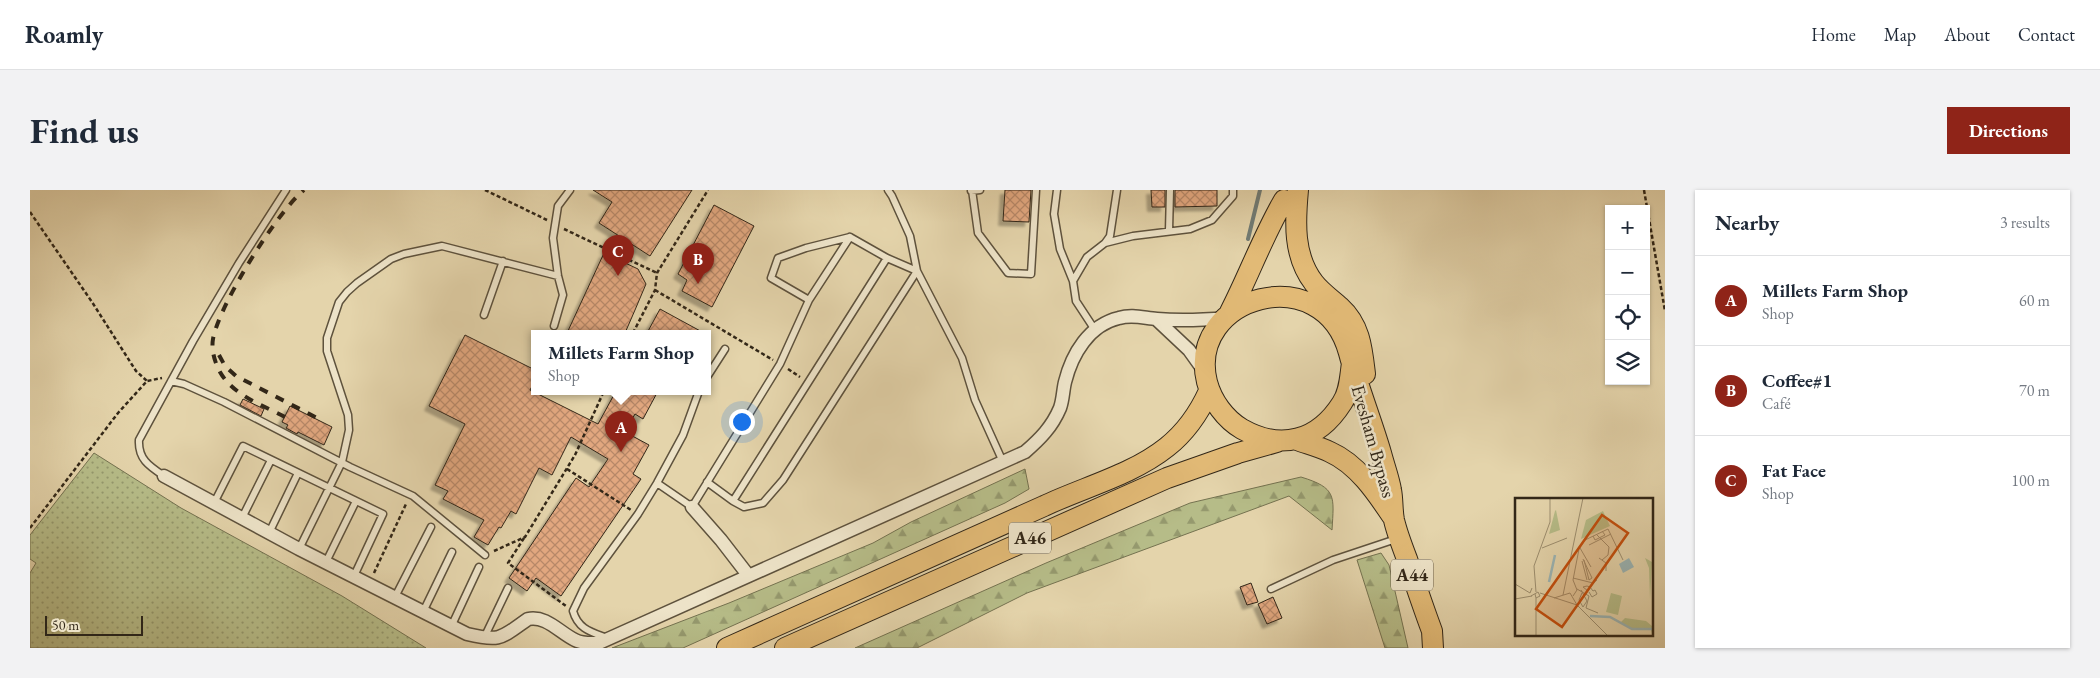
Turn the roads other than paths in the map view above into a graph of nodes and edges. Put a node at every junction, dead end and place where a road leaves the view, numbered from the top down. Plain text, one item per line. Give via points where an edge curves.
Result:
1 (286, 190) edge
2 (570, 190) edge
3 (888, 190) edge
4 (980, 190) edge
5 (1036, 190) edge
6 (1057, 190) edge
7 (1117, 190) edge
8 (1170, 190) edge
9 (1233, 190) edge
10 (972, 191) edge
11 (1289, 193) edge
12 (1169, 232) junction
13 (850, 237) junction
14 (1104, 243) junction
15 (887, 258) junction
16 (502, 261) junction
17 (917, 271) junction
18 (558, 276) junction
19 (1072, 281) junction
20 (809, 300) junction
21 (1315, 304) junction
22 (484, 315) dead end
23 (1228, 315) junction
24 (1156, 319) junction
25 (554, 326) dead end
26 (1095, 330) junction
27 (725, 349) dead end
28 (1352, 362) junction
29 (711, 371) edge
30 (1204, 371) junction
31 (171, 381) junction
32 (1209, 391) junction
33 (698, 395) edge
34 (1366, 404) junction
35 (1288, 441) junction
36 (271, 460) junction
37 (342, 462) junction
38 (1003, 462) junction
39 (298, 473) junction
40 (164, 476) joint
41 (708, 482) junction
42 (657, 483) junction
43 (328, 488) junction
44 (356, 501) junction
45 (733, 501) junction
46 (214, 503) junction
47 (692, 507) junction
48 (242, 518) junction
49 (431, 527) dead end
50 (1397, 529) junction
51 (269, 533) junction
52 (299, 549) junction
53 (452, 552) dead end
54 (485, 555) road end
55 (326, 562) junction
56 (479, 567) dead end
57 (748, 575) junction
58 (354, 576) junction
59 (508, 588) dead end
60 (1271, 589) dead end
61 (396, 598) junction
62 (423, 612) junction
63 (451, 627) junction
64 (484, 638) junction
65 (611, 639) junction
66 (1432, 639) edge
67 (727, 648) edge
68 (785, 648) edge
69 (1446, 648) edge

1 - 31 lane via 234,271
2 - 18 lane via 558,206 553,238
3 - 17 lane via 910,236
4 - 10 lane
5 - 10 lane via 1031,274 1008,273 978,233
6 - 19 lane via 1054,214 1060,249
7 - 14 lane via 1113,226
8 - 12 lane
9 - 12 lane via 1233,196 1212,220 1190,229
11 - 21 highway via 1285,234 1289,254 1302,287
11 - 23 highway via 1270,224 1253,267
11 - 34 highway via 1305,268 1314,283 1342,308 1359,334
12 - 14 lane
13 - 15 lane
13 - 20 lane
13 - 20 lane via 778,258 771,278
14 - 19 lane via 1087,257
15 - 17 lane
15 - 45 lane
16 - 18 lane
16 - 22 lane
16 - 37 lane via 442,246 391,259 347,292 327,338 327,351 348,415 349,430
17 - 38 lane via 962,358 975,400
17 - 45 lane via 784,480 764,503 744,507
18 - 25 lane via 564,295
19 - 26 lane via 1076,301
20 - 41 lane via 780,364
21 - 23 highway via 1286,296 1269,297 1253,300
21 - 28 highway via 1340,331
23 - 24 street via 1202,320
23 - 30 highway via 1216,330 1207,350
24 - 26 street via 1121,317
24 - 30 street via 1189,350
26 - 38 street via 1074,353 1061,406 1046,433 1024,452
27 - 29 lane
28 - 34 highway, Evesham Bypass / A44
28 - 35 highway via 1343,402 1313,431
30 - 32 highway
31 - 37 lane via 224,402
31 - 40 lane via 139,440 139,451 144,460
32 - 35 highway via 1233,424 1251,434
32 - 67 highway, A46 via 1200,411 1182,434 1135,466
33 - 42 lane via 683,435
34 - 50 highway, Evesham Bypass / A44 via 1391,489
35 - 50 highway, Evesham Bypass / A44 via 1330,452 1347,462 1380,498
35 - 68 highway, A46 via 1238,453 1168,478
36 - 39 lane
36 - 46 lane via 243,446
36 - 48 lane
37 - 43 lane
37 - 54 lane via 413,496
38 - 57 street
39 - 43 lane
39 - 51 lane
40 - 46 street
41 - 45 lane
41 - 47 lane
42 - 47 lane
42 - 65 lane via 584,588 573,611 584,629
43 - 44 lane
43 - 52 lane
44 - 55 lane
44 - 58 lane via 383,514
46 - 48 street
47 - 57 street
48 - 51 street
49 - 61 lane
50 - 60 lane
50 - 66 highway, Evesham Bypass / A44
51 - 52 street
52 - 55 street
53 - 62 lane
55 - 58 street
56 - 63 lane
57 - 65 street
58 - 61 street
59 - 64 lane
61 - 62 street
62 - 63 street
63 - 64 street
64 - 65 street via 501,638 533,618 552,624 576,641 599,643
66 - 69 highway, Evesham Bypass / A44

